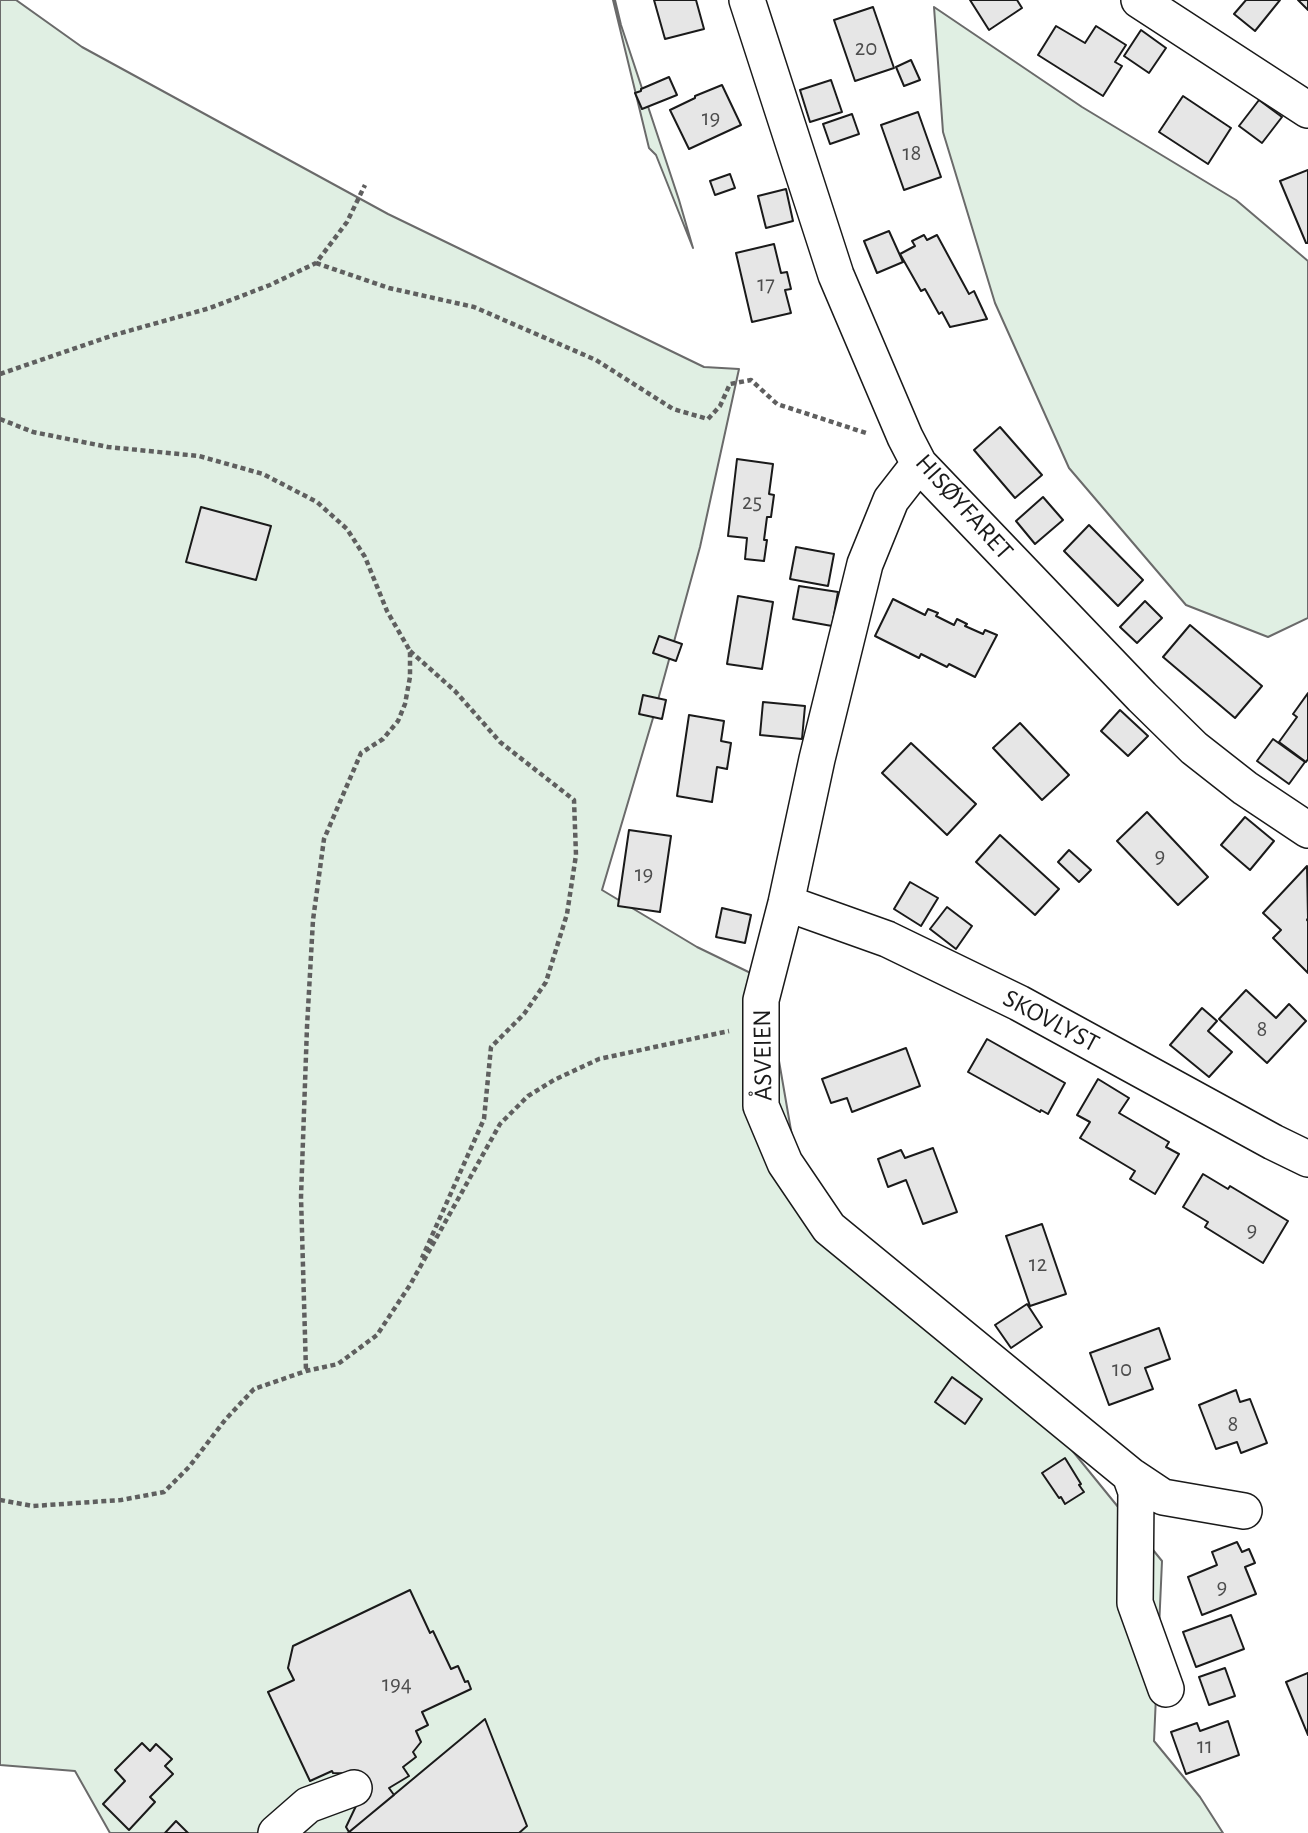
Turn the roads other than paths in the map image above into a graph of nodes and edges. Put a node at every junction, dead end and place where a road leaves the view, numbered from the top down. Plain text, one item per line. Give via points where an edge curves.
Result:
1 (747, 0) edge
2 (1139, 0) edge
3 (1308, 110) edge
4 (912, 451) junction
5 (1308, 830) edge
6 (786, 902) junction
7 (1308, 1159) edge
8 (1130, 1475) junction
9 (1244, 1511) dead end
10 (1166, 1689) dead end
11 (354, 1788) dead end
12 (275, 1833) edge

1 - 4 street, HISØYFARET via 836,275
2 - 3 street
4 - 5 street, HISØYFARET via 1194,748
4 - 6 street, ÅSVEIEN via 865,564
6 - 7 street, SKOVLYST via 887,939 1019,1003
6 - 8 street, ÅSVEIEN via 761,1000 761,1106 785,1163 829,1228
8 - 9 street, ÅSVEIEN via 1163,1497
8 - 10 street via 1136,1492 1135,1603
11 - 12 street via 308,1805

